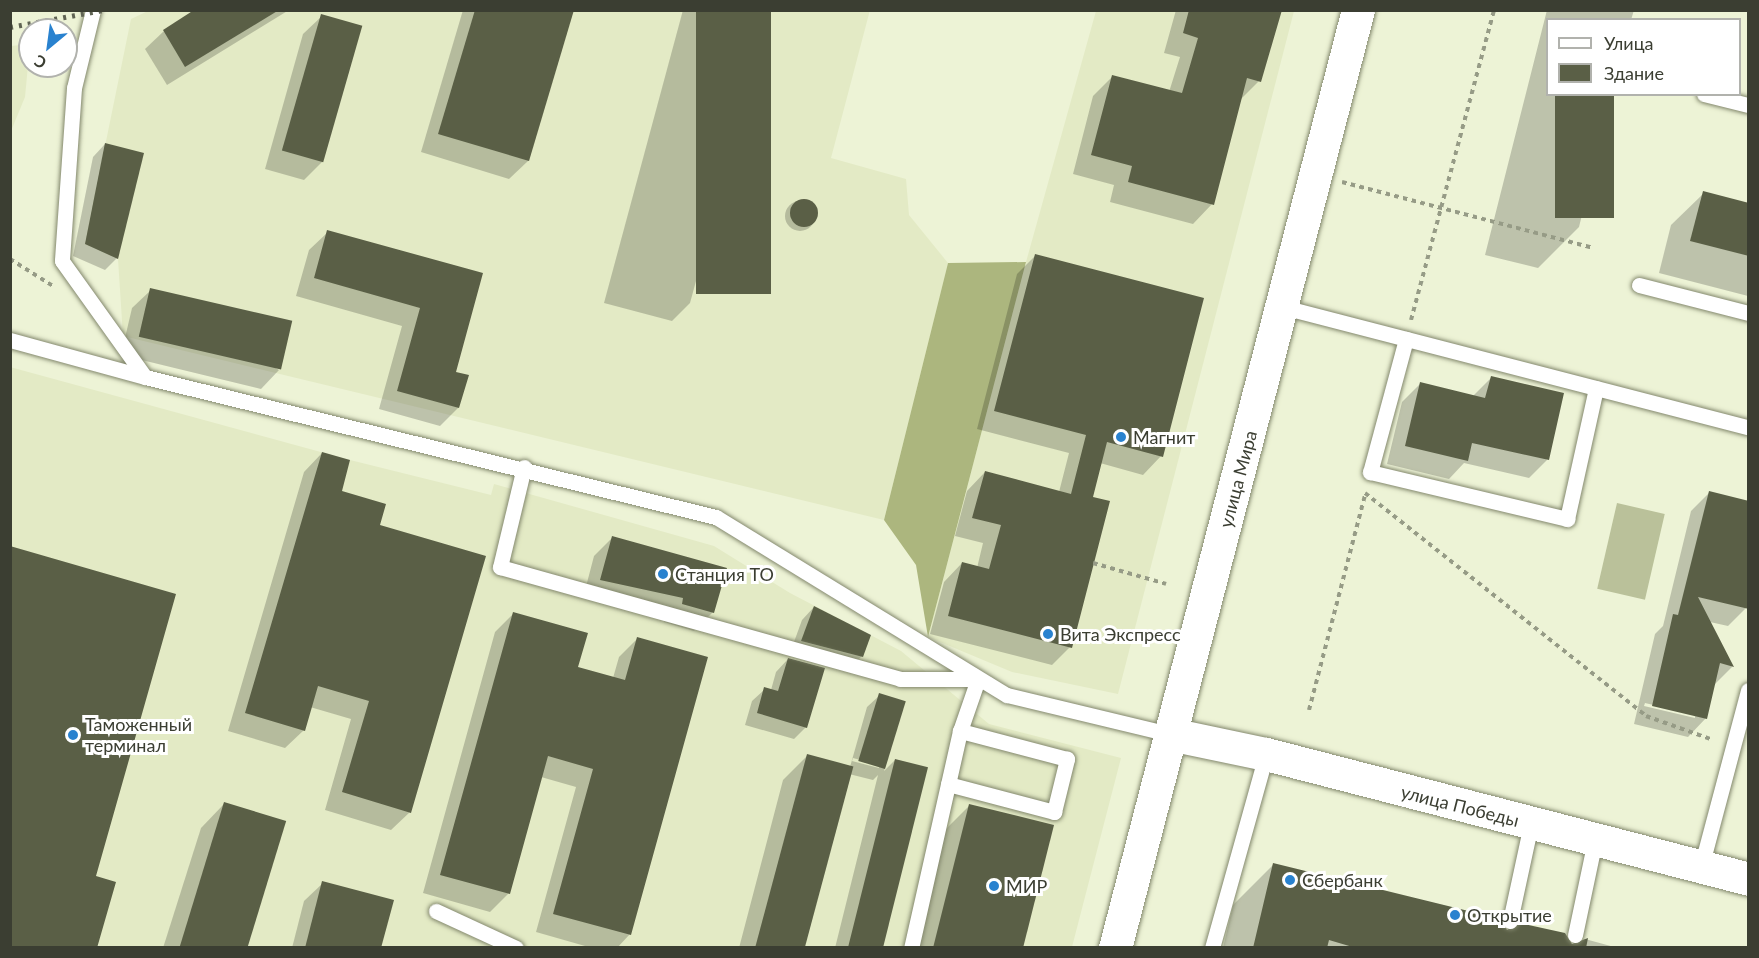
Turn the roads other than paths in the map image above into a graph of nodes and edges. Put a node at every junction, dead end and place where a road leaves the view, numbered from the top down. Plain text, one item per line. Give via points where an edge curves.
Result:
1 (93, 10) edge
2 (1358, 10) edge
3 (1712, 96) edge
4 (1749, 105) edge
5 (1639, 285) dead end
6 (1283, 307) junction
7 (1749, 313) edge
8 (1406, 339) junction
9 (10, 340) edge
10 (145, 377) junction
11 (1596, 388) junction
12 (1749, 427) edge
13 (524, 467) junction
14 (978, 679) junction
15 (1749, 690) edge
16 (960, 731) junction
17 (1170, 734) junction
18 (1733, 748) junction
19 (1749, 751) edge
20 (1266, 754) junction
21 (948, 784) junction
22 (1531, 824) junction
23 (1595, 840) junction
24 (1701, 867) junction
25 (1749, 879) edge
26 (436, 911) dead end
27 (1510, 921) dead end
28 (1575, 935) dead end
29 (516, 948) edge
30 (911, 948) edge
31 (1114, 948) edge
32 (1212, 948) edge

1 - 10 lane via 74,88 62,261
2 - 6 main road, улица Мира
3 - 4 lane
5 - 7 lane
6 - 8 lane
6 - 17 main road, улица Мира
8 - 11 lane
8 - 11 lane via 1370,472 1567,519
9 - 10 lane
10 - 13 lane
11 - 12 lane
13 - 14 lane via 716,517
13 - 14 lane via 500,567 900,679
14 - 16 lane
14 - 17 lane via 1007,695
15 - 18 lane
16 - 21 lane
16 - 21 lane via 1067,759 1054,812
17 - 20 main road, улица Победы
17 - 31 main road, улица Мира
18 - 19 lane
18 - 24 lane
20 - 22 main road, улица Победы
20 - 32 lane
21 - 30 lane
22 - 23 main road, улица Победы
22 - 27 lane
23 - 24 main road, улица Победы
23 - 28 lane
24 - 25 main road, улица Победы
26 - 29 lane

